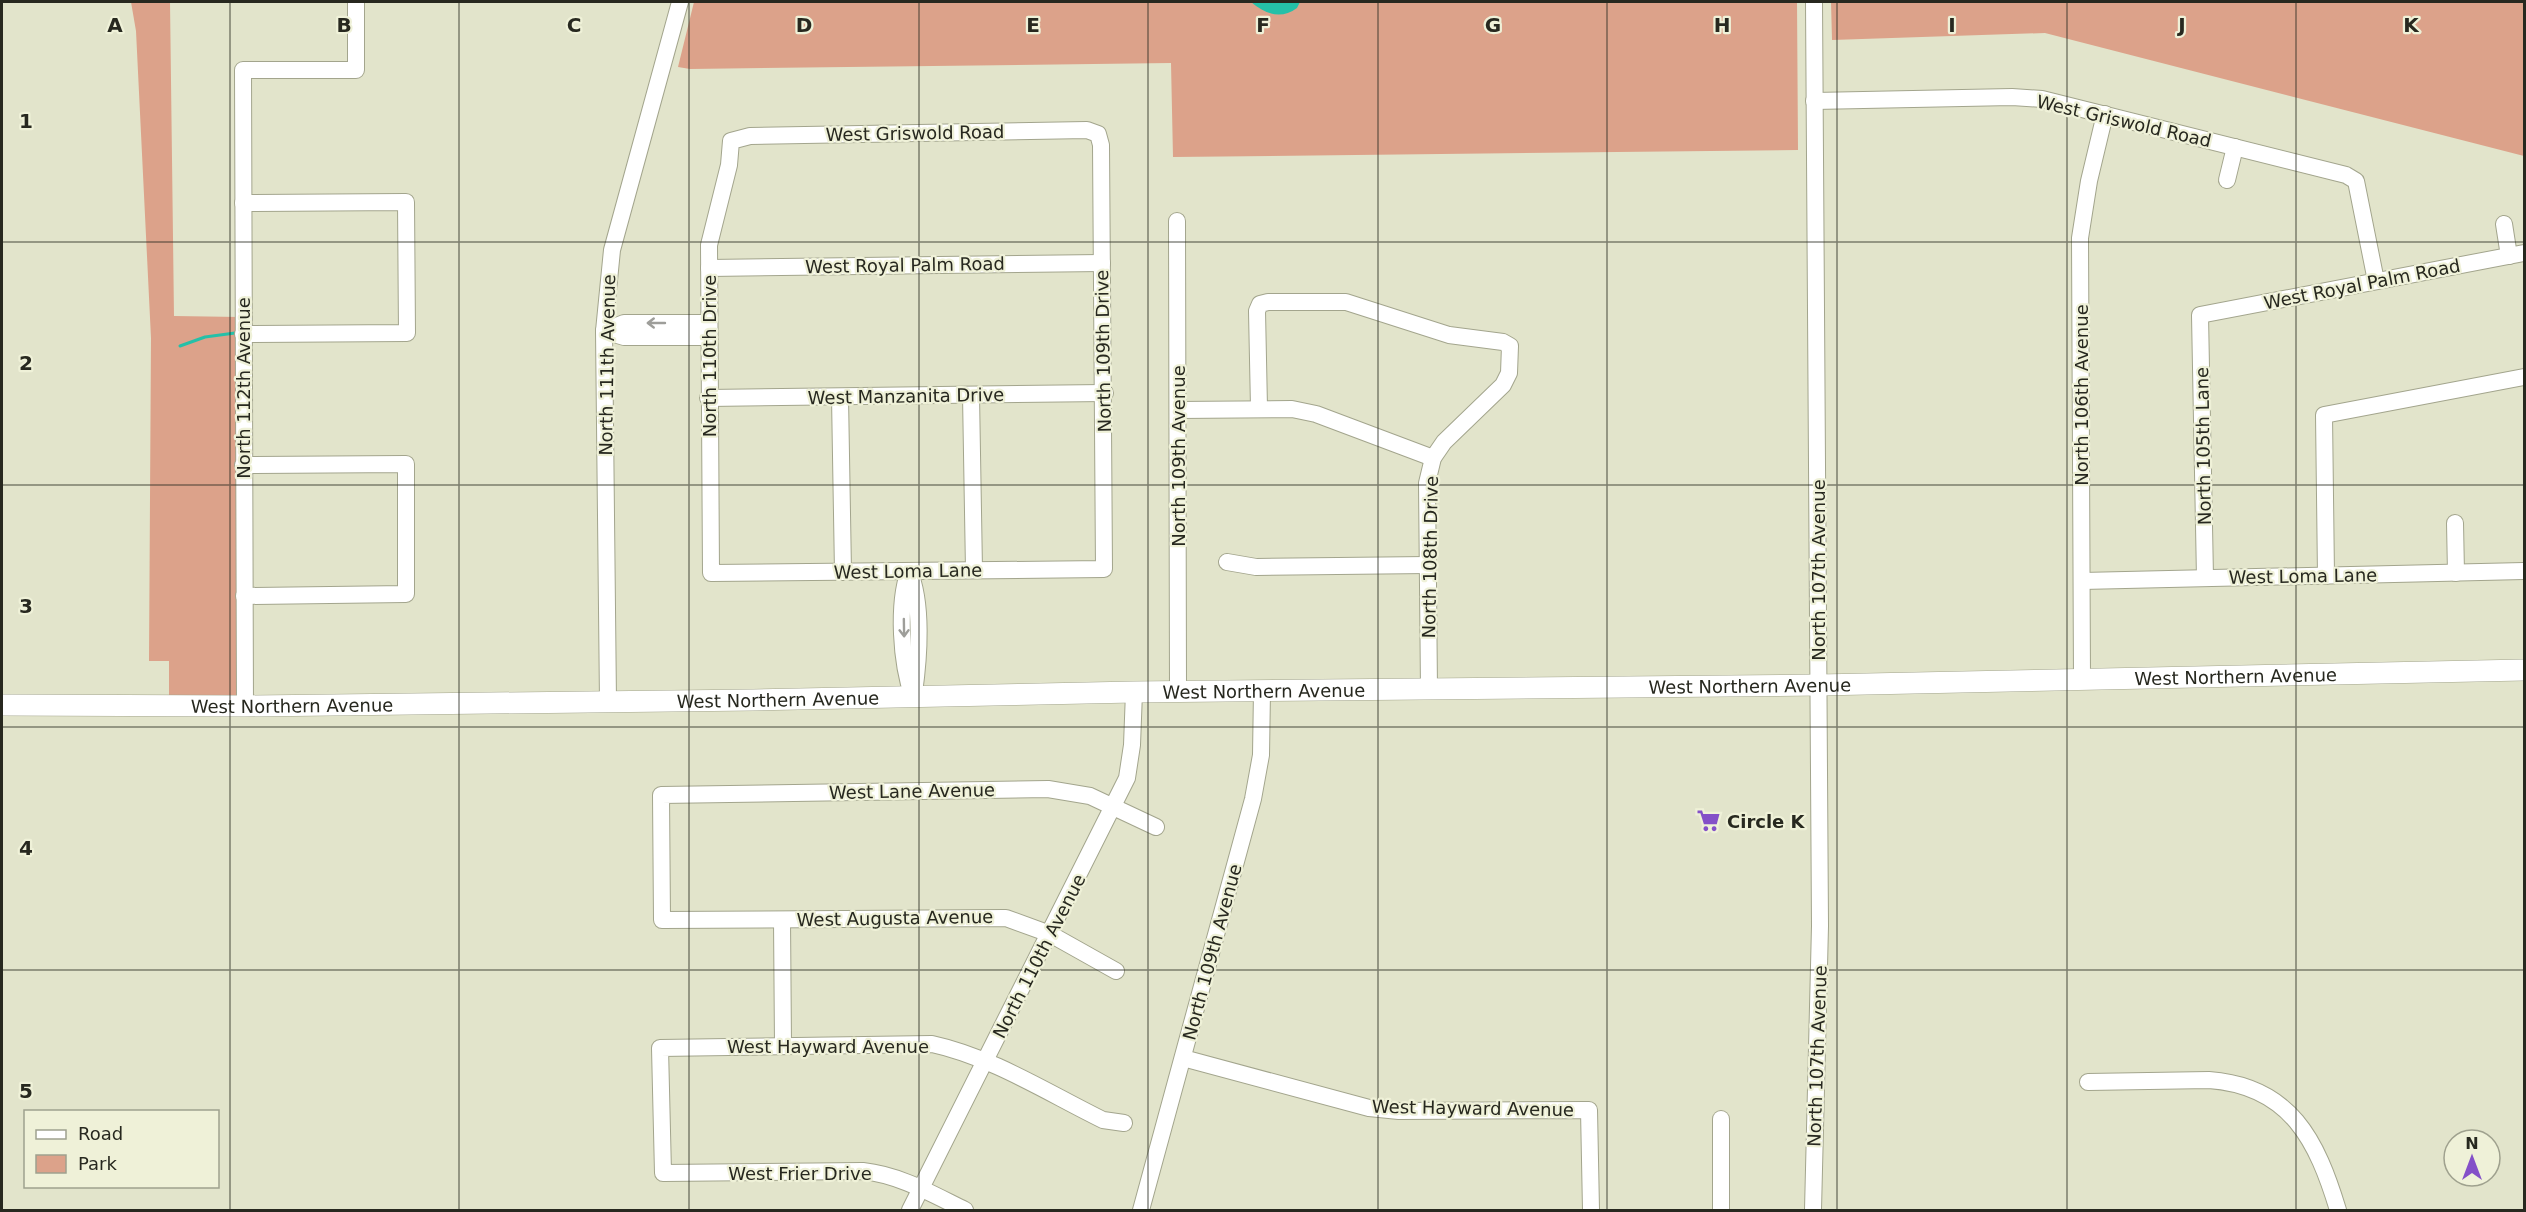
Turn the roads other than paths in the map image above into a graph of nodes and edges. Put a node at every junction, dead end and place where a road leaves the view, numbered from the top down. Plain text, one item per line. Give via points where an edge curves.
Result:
1 (356, 2) edge
2 (680, 2) edge
3 (1814, 2) edge
4 (1814, 101) junction
5 (2105, 114) junction
6 (1098, 134) joint
7 (731, 141) joint
8 (2235, 147) junction
9 (2227, 180) dead end
10 (243, 203) junction
11 (1177, 221) dead end
12 (2504, 224) dead end
13 (2517, 254) edge
14 (1102, 263) junction
15 (709, 268) junction
16 (2376, 281) junction
17 (2200, 315) joint
18 (709, 330) junction
19 (604, 331) junction
20 (243, 334) junction
21 (2524, 377) edge
22 (1105, 393) junction
23 (971, 395) junction
24 (840, 397) junction
25 (708, 398) junction
26 (1259, 408) junction
27 (1178, 410) junction
28 (1433, 458) junction
29 (243, 465) junction
30 (2455, 523) dead end
31 (1227, 562) dead end
32 (1428, 565) junction
33 (1104, 569) joint
34 (974, 570) junction
35 (909, 571) junction
36 (843, 572) junction
37 (2524, 572) edge
38 (711, 573) joint
39 (2456, 573) junction
40 (2326, 576) junction
41 (2205, 578) junction
42 (2082, 581) junction
43 (244, 596) junction
44 (2524, 670) edge
45 (2082, 678) junction
46 (1819, 685) junction
47 (1429, 689) junction
48 (1262, 691) junction
49 (1134, 692) junction
50 (1178, 692) junction
51 (914, 697) junction
52 (608, 701) junction
53 (2, 705) edge
54 (245, 706) junction
55 (1114, 807) junction
56 (1156, 827) dead end
57 (662, 920) joint
58 (782, 920) junction
59 (1050, 934) junction
60 (1116, 971) dead end
61 (783, 1045) junction
62 (1184, 1058) junction
63 (986, 1062) junction
64 (2088, 1082) dead end
65 (1721, 1119) dead end
66 (1124, 1123) dead end
67 (663, 1173) joint
68 (921, 1188) junction
69 (910, 1210) edge
70 (965, 1210) edge
71 (1141, 1210) edge
72 (1591, 1210) edge
73 (1721, 1210) edge
74 (1813, 1210) edge
75 (2338, 1210) edge

1 - 10 street, North 112th Avenue via 356,70 243,70
2 - 19 street, North 111th Avenue via 612,250
3 - 4 street, North 107th Avenue
4 - 5 street, West Griswold Road via 2012,97 2042,99
4 - 46 street, North 107th Avenue
5 - 8 street, West Griswold Road
5 - 42 street, North 106th Avenue via 2080,238
6 - 7 street, West Griswold Road via 1087,130 762,136
6 - 14 street, North 109th Drive
7 - 15 street, North 110th Drive via 729,165 709,245
8 - 9 street
8 - 16 street, West Griswold Road via 2346,175 2356,182
10 - 20 street, North 112th Avenue
10 - 20 street via 406,202 407,333
11 - 27 street, North 109th Avenue
12 - 13 street
13 - 16 street, West Royal Palm Road
14 - 15 street, West Royal Palm Road
14 - 22 street, North 109th Drive
15 - 18 street, North 110th Drive
16 - 17 street, West Royal Palm Road
17 - 41 street, North 105th Lane
18 - 19 street via 624,337
18 - 25 street, North 110th Drive
19 - 52 street, North 111th Avenue
20 - 29 street, North 112th Avenue
21 - 40 street via 2324,414
22 - 23 street, West Manzanita Drive
22 - 33 street, North 109th Drive
23 - 24 street, West Manzanita Drive
23 - 34 street
24 - 25 street, West Manzanita Drive
24 - 36 street
25 - 38 street, North 110th Drive
26 - 27 street
26 - 28 street via 1316,414
26 - 28 street, North 108th Drive via 1257,311 1260,304 1268,302 1346,302 1449,335 1510,346 1509,373 1503,385 1444,442
27 - 50 street, North 109th Avenue
28 - 32 street, North 108th Drive via 1427,483
29 - 43 street, North 112th Avenue
29 - 43 street via 406,464 406,594
30 - 39 street
31 - 32 street via 1256,567
32 - 47 street, North 108th Drive
33 - 34 street, West Loma Lane
34 - 35 street, West Loma Lane
35 - 36 street, West Loma Lane
35 - 51 street via 917,588
36 - 38 street, West Loma Lane
37 - 39 street, West Loma Lane
39 - 40 street, West Loma Lane
40 - 41 street, West Loma Lane
41 - 42 street, West Loma Lane
42 - 45 street, North 106th Avenue
43 - 54 street, North 112th Avenue
44 - 45 main road, West Northern Avenue
45 - 46 main road, West Northern Avenue
46 - 47 main road, West Northern Avenue
46 - 74 street, North 107th Avenue via 1820,965
47 - 48 main road, West Northern Avenue
48 - 50 main road, West Northern Avenue
48 - 62 street, North 109th Avenue via 1257,781
49 - 50 main road, West Northern Avenue
49 - 51 main road, West Northern Avenue
49 - 55 street, North 110th Avenue via 1131,760
51 - 52 main road, West Northern Avenue
52 - 54 main road, West Northern Avenue
53 - 54 main road, West Northern Avenue
55 - 56 street, West Lane Avenue
55 - 57 street, West Lane Avenue via 1090,796 1048,789 662,795
55 - 59 street, North 110th Avenue
57 - 58 street, West Augusta Avenue
58 - 59 street, West Augusta Avenue via 992,916 1021,921
58 - 61 street
59 - 60 street, West Augusta Avenue
59 - 63 street, North 110th Avenue
61 - 63 street, West Hayward Avenue via 932,1044
61 - 67 street, West Hayward Avenue via 660,1048
62 - 71 street, North 109th Avenue
62 - 72 street, West Hayward Avenue via 1369,1108 1589,1110
63 - 66 street, West Hayward Avenue via 1103,1120
63 - 68 street, North 110th Avenue
64 - 75 street via 2209,1080 2255,1091 2284,1108 2304,1130 2320,1155
65 - 73 street
67 - 68 street, West Frier Drive via 863,1171 895,1177
68 - 69 street, North 110th Avenue
68 - 70 street, West Frier Drive

